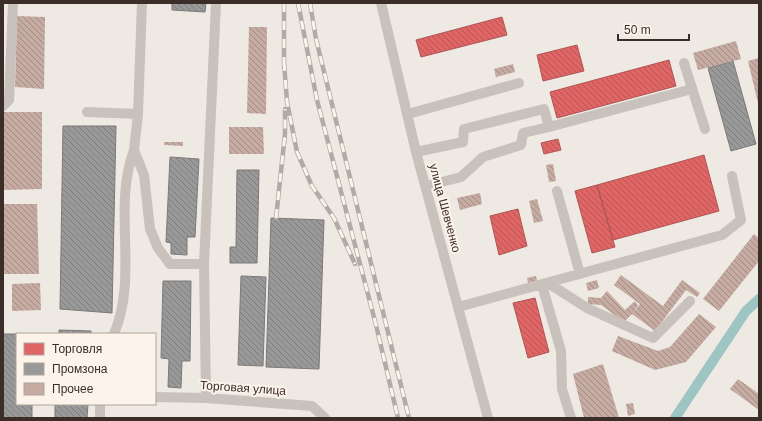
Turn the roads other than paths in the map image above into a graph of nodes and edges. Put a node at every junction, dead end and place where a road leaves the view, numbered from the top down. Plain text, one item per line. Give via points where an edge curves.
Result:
1 (13, 3) edge
2 (142, 3) edge
3 (216, 3) edge
4 (381, 3) edge
5 (684, 63) dead end
6 (519, 83) dead end
7 (692, 89) junction
8 (3, 106) edge
9 (87, 112) dead end
10 (138, 114) junction
11 (408, 114) junction
12 (549, 127) junction
13 (705, 128) dead end
14 (134, 150) junction
15 (416, 152) junction
16 (732, 176) dead end
17 (426, 186) junction
18 (557, 191) dead end
19 (204, 264) junction
20 (580, 274) junction
21 (545, 284) junction
22 (690, 301) dead end
23 (458, 307) junction
24 (114, 333) edge
25 (156, 397) edge
26 (206, 398) junction
27 (100, 405) edge
28 (100, 418) edge
29 (325, 418) edge
30 (488, 418) edge
31 (571, 418) edge

1 - 8 street via 9,100
2 - 10 street
3 - 19 street
4 - 11 street, улица Шевченко
5 - 7 street
6 - 11 street
7 - 12 street
7 - 13 street
9 - 10 street
10 - 14 street
11 - 15 street, улица Шевченко
12 - 15 street via 544,110 464,129 463,142
12 - 17 street via 523,133 521,145 483,157 461,177
14 - 19 street via 144,175 150,229 158,248 170,264
14 - 24 street via 128,165 126,191 126,280 121,312
15 - 17 street, улица Шевченко
16 - 20 street via 741,220 722,234
17 - 23 street, улица Шевченко
18 - 20 street
19 - 26 street
20 - 21 street
21 - 22 street via 587,308 654,338
21 - 23 street via 493,304
21 - 31 street via 561,351 562,389
23 - 30 street, улица Шевченко
25 - 26 street, Торговая улица
26 - 29 street, Торговая улица via 312,406
27 - 28 street

